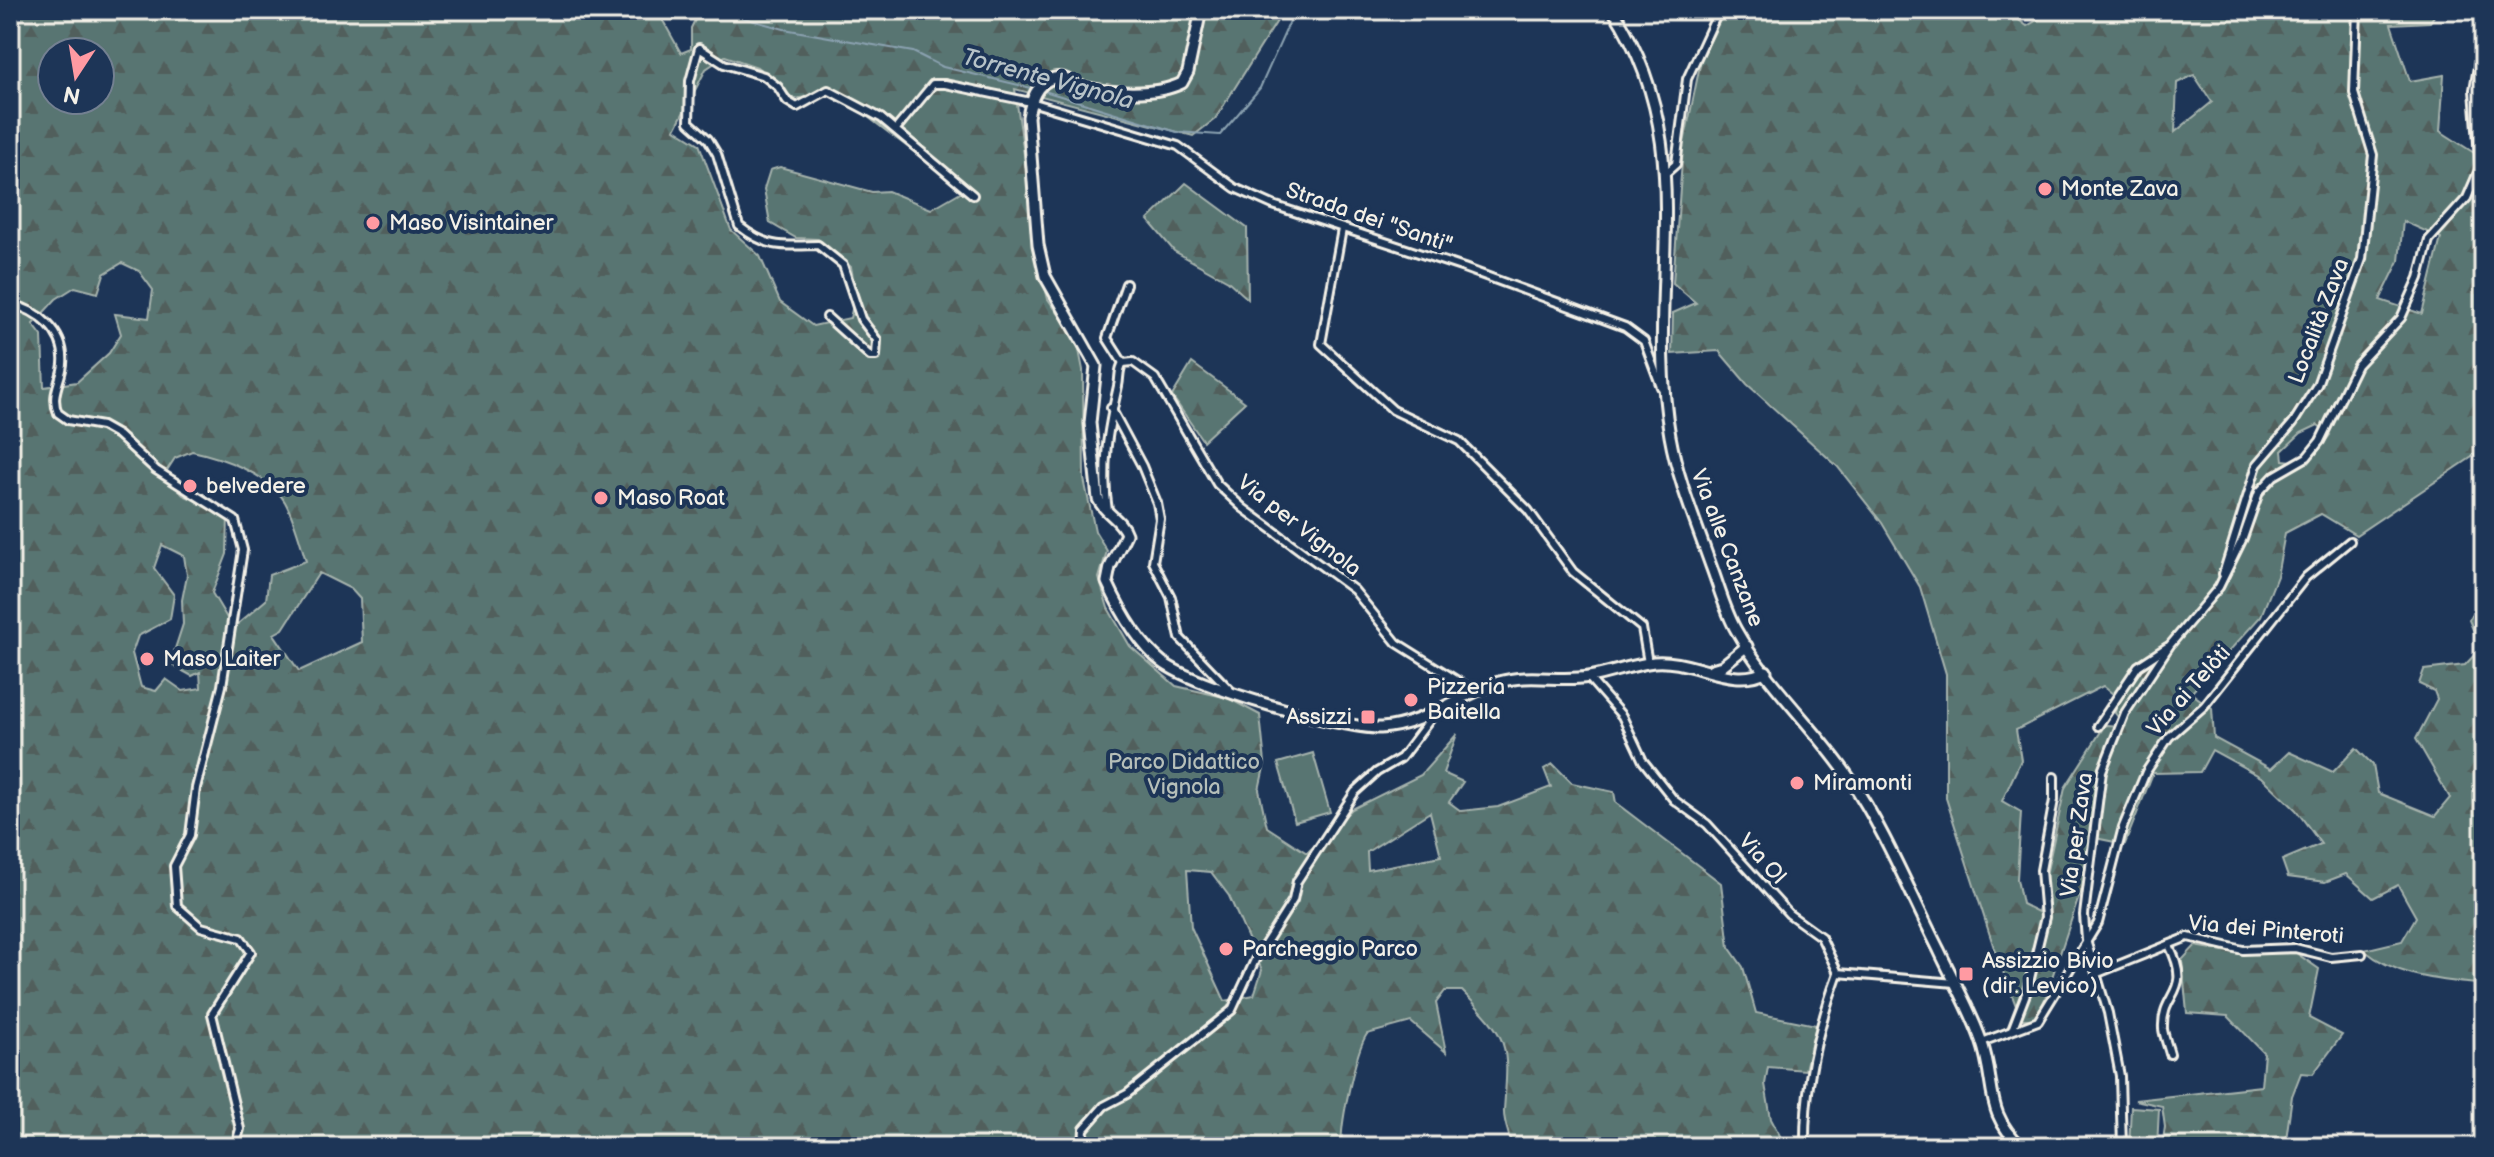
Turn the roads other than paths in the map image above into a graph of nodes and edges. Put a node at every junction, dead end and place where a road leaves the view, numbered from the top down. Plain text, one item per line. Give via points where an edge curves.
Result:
1 (1201, 10) edge
2 (1613, 10) edge
3 (1719, 10) edge
4 (2357, 10) edge
5 (2484, 32) edge
6 (1032, 99) junction
7 (896, 129) junction
8 (1667, 172) junction
9 (973, 195) dead end
10 (1342, 229) junction
11 (1126, 284) dead end
12 (10, 304) edge
13 (827, 317) dead end
14 (1123, 363) junction
15 (1665, 398) junction
16 (1111, 408) junction
17 (1109, 514) junction
18 (2350, 541) dead end
19 (2222, 578) junction
20 (2170, 645) junction
21 (1747, 646) junction
22 (1648, 663) junction
23 (1708, 670) junction
24 (1766, 671) junction
25 (1588, 677) junction
26 (1474, 691) junction
27 (1232, 693) junction
28 (1440, 707) junction
29 (2098, 726) dead end
30 (2054, 777) dead end
31 (2086, 940) junction
32 (2169, 945) junction
33 (2362, 954) dead end
34 (1838, 973) junction
35 (2098, 973) junction
36 (1955, 983) junction
37 (2012, 1030) junction
38 (1982, 1042) junction
39 (2170, 1054) dead end
40 (235, 1147) edge
41 (1083, 1147) edge
42 (1805, 1147) edge
43 (2022, 1147) edge
44 (2122, 1147) edge

1 - 6 street via 1188,72 1173,88 1100,89 1063,77 1042,85
2 - 8 street, Via alle Canzane via 1644,68
3 - 8 street via 1687,79 1676,164
4 - 19 street, Località Zava via 2354,93 2373,155 2362,259 2317,385 2257,465
5 - 19 street via 2474,90 2480,168 2467,198 2429,240 2401,318 2357,365 2320,441 2259,492
6 - 7 street, Strada dei "Santi" via 933,84
6 - 10 street, Strada dei "Santi" via 1178,146 1235,188
6 - 17 street via 1028,117 1041,263 1096,366 1092,459 1098,499
7 - 9 street
7 - 13 street via 864,106 828,90 797,107 764,76 724,64 699,48 690,81 689,122 717,154 739,226 773,245 818,245 843,265 861,319 877,340 876,356
8 - 15 street, Via alle Canzane via 1661,358
10 - 15 street, Strada dei "Santi" via 1625,327 1644,341
10 - 22 street via 1321,344 1387,405 1459,441 1498,479 1573,572 1642,628
11 - 14 street via 1107,338
12 - 40 street via 37,311 63,348 55,395 58,413 118,435 156,470 235,520 240,532 243,550 222,686 196,788 190,835 174,866 177,906 201,927 241,938 251,952 212,1014 240,1129
14 - 16 street
14 - 26 street, Via per Vignola via 1133,362 1155,378 1217,484 1354,590 1397,643
15 - 21 street, Via alle Canzane via 1680,479 1732,621
16 - 17 street via 1103,480
16 - 27 street via 1157,503 1160,519 1153,562 1171,597 1180,638
17 - 27 street via 1126,534 1107,582 1133,626 1171,668
18 - 31 street, Via ai Telòti via 2306,577 2204,706 2169,737 2146,772 2123,827 2098,923
19 - 20 street, Via per Zava
20 - 29 street via 2138,666
20 - 31 street, Via per Zava via 2125,713 2102,771 2084,915
21 - 23 street
21 - 24 street, Via alle Canzane
22 - 23 street via 1676,662
22 - 25 street
23 - 24 street via 1748,678
24 - 36 street, Via alle Canzane via 1852,782
25 - 26 street via 1515,678
25 - 34 street, Via Ol via 1622,716 1643,761 1674,800 1707,824 1789,914 1821,937
26 - 28 street
27 - 28 street via 1351,726 1405,724
28 - 41 street via 1401,758 1355,792 1297,881 1293,900 1255,960 1232,1010 1127,1094 1104,1106 1084,1129
30 - 37 street via 2041,870 2045,917
31 - 35 street
31 - 37 street, Via ai Telòti via 2038,1021
32 - 33 street, Via dei Pinteroti via 2188,937 2243,950 2295,948 2331,957
32 - 35 street, Via dei Pinteroti
32 - 39 street, Via dei Pinteroti via 2180,979 2163,1030
34 - 36 street
34 - 42 street via 1812,1062
35 - 44 street via 2120,1076
36 - 38 street, Via alle Canzane
37 - 38 street, Via ai Telòti
38 - 43 street, Via alle Canzane via 1995,1110 2003,1130

